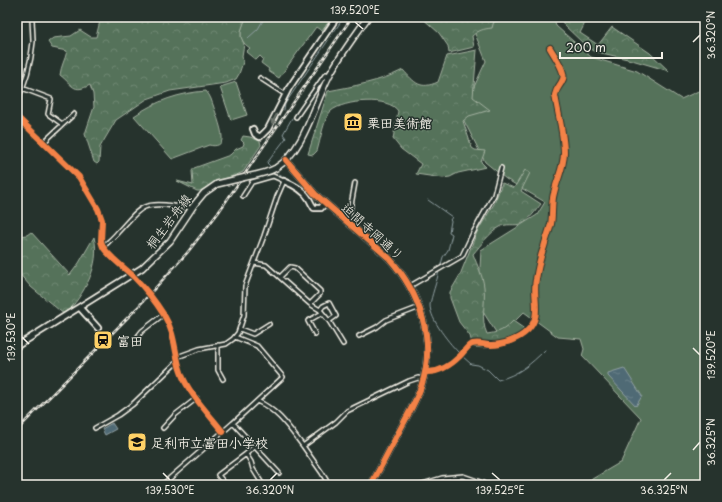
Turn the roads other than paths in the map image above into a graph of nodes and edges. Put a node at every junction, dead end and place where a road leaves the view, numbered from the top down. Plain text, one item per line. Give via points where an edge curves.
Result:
1 (32, 17) edge
2 (337, 17) edge
3 (368, 17) edge
4 (550, 48) dead end
5 (330, 75) junction
6 (260, 78) dead end
7 (22, 88) junction
8 (289, 88) junction
9 (283, 93) joint
10 (17, 100) edge
11 (74, 114) dead end
12 (17, 118) edge
13 (296, 118) dead end
14 (62, 124) junction
15 (253, 129) dead end
16 (44, 142) junction
17 (286, 160) junction
18 (501, 168) dead end
19 (284, 181) junction
20 (355, 183) dead end
21 (243, 196) dead end
22 (325, 203) junction
23 (192, 208) junction
24 (348, 222) junction
25 (103, 247) junction
26 (254, 263) junction
27 (132, 275) junction
28 (280, 277) junction
29 (410, 286) junction
30 (310, 304) junction
31 (420, 307) junction
32 (80, 308) junction
33 (321, 312) junction
34 (164, 314) junction
35 (329, 321) junction
36 (269, 324) dead end
37 (98, 328) dead end
38 (240, 329) junction
39 (315, 334) dead end
40 (138, 336) dead end
41 (359, 336) dead end
42 (236, 337) junction
43 (343, 344) dead end
44 (218, 345) junction
45 (17, 346) edge
46 (177, 357) junction
47 (178, 361) junction
48 (425, 372) junction
49 (223, 378) dead end
50 (423, 379) junction
51 (197, 398) junction
52 (257, 401) junction
53 (233, 423) junction
54 (95, 428) dead end
55 (163, 428) dead end
56 (223, 432) junction
57 (304, 446) junction
58 (254, 447) junction
59 (246, 454) junction
60 (279, 473) dead end
61 (483, 483) dead end
62 (162, 485) edge
63 (226, 485) edge
64 (263, 485) edge
65 (329, 485) edge
66 (371, 485) edge
67 (419, 485) edge

1 - 7 street via 33,42
2 - 8 street
3 - 5 main road
4 - 48 street via 564,73 555,96 564,160 554,192 550,230 535,284 537,310 534,323 520,337 497,344 475,343 448,366 434,372
5 - 13 street via 325,75
5 - 17 main road via 297,146
6 - 9 street
7 - 10 street
7 - 14 street via 51,99 48,114
8 - 9 street
8 -> 15 street via 263,135 256,136
11 - 14 street
12 - 16 street
14 - 16 street
16 - 25 street via 79,176 98,209 102,220
17 - 22 street, 迫間寺岡通り
17 - 23 main road, 桐生岩舟線, bridge via 272,170 209,188
18 - 29 street via 494,195 462,256
19 - 21 street via 273,176 252,182
19 - 22 street via 294,185 308,197 314,208 320,208
19 - 26 street
20 - 24 street
22 - 24 street, 迫間寺岡通り
23 - 25 street via 168,205 142,208 136,211
23 - 27 main road, 桐生岩舟線 via 165,247
24 - 29 street, 迫間寺岡通り via 389,258
25 - 27 street
26 - 28 street via 266,265
26 - 38 street via 244,290 244,315
27 - 32 main road, 桐生岩舟線
27 - 34 street
28 - 30 street
28 - 30 street via 291,266 295,268 320,291
29 - 31 street, 迫間寺岡通り
30 - 33 street
31 - 41 street via 386,320
31 - 48 street, 迫間寺岡通り via 426,332
32 - 37 street
32 - 45 main road, 桐生岩舟線
33 - 35 street
33 - 35 street via 323,306 329,303 336,316
33 - 39 street via 308,321
34 - 40 street
34 - 46 street via 174,339
35 - 43 street
36 - 38 street via 253,334
38 - 42 street
42 - 44 street via 228,343
42 - 52 street via 257,346 283,377
44 - 46 street
44 - 49 street via 218,370
46 - 47 street
47 - 51 street via 182,376
47 - 54 street via 133,404
48 - 50 street, 迫間寺岡通り
50 - 57 street via 409,381 347,411
50 - 66 street, 迫間寺岡通り via 413,406
51 - 55 street
51 - 56 street
52 - 53 street
52 - 57 street via 267,405 281,418
53 - 56 street
53 - 58 street
56 - 62 street
57 - 65 street
58 - 59 street
58 - 60 street
59 - 63 street via 218,475
59 - 64 street
61 - 67 street via 463,476 442,478

